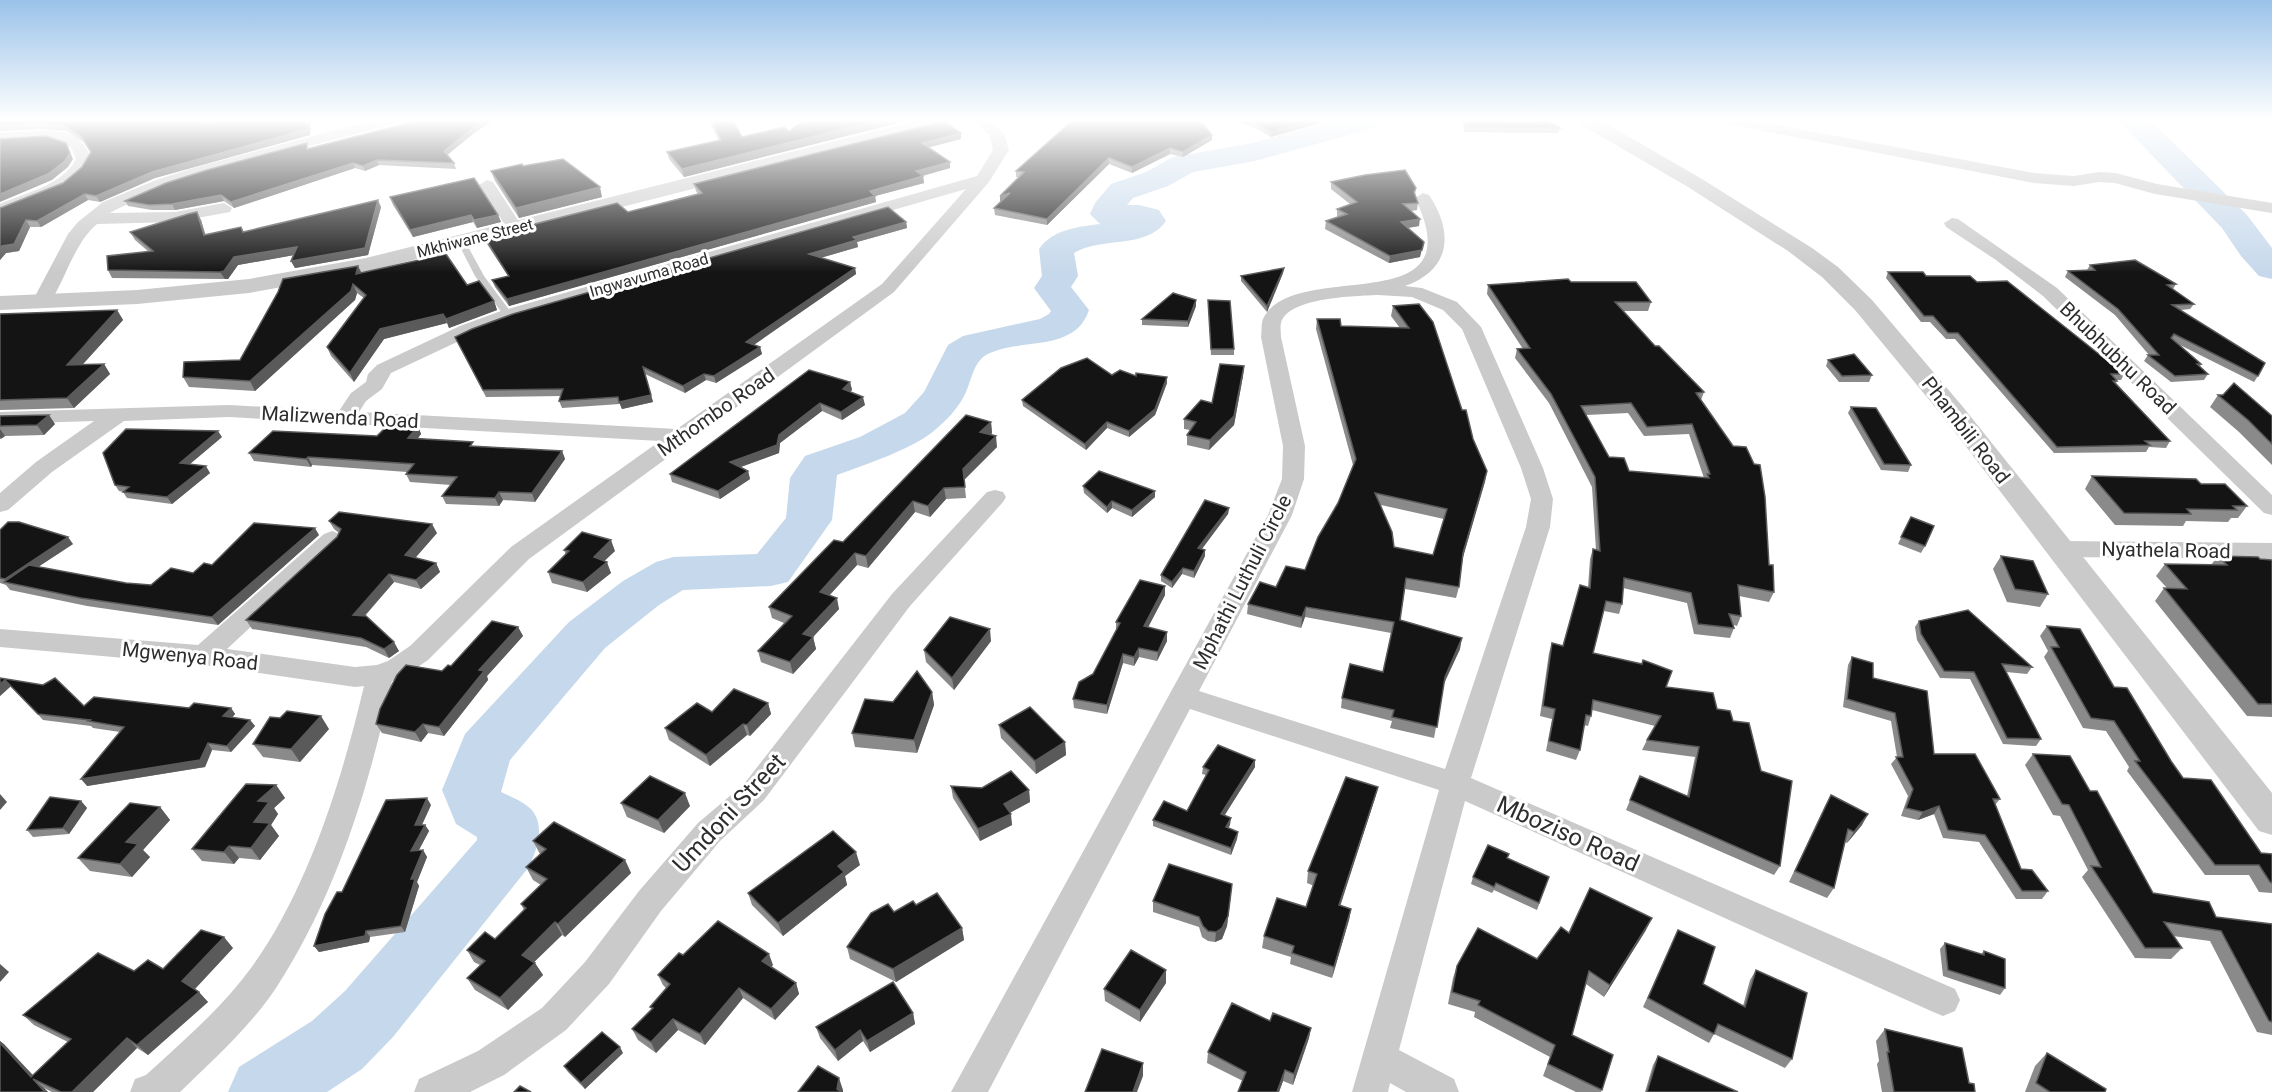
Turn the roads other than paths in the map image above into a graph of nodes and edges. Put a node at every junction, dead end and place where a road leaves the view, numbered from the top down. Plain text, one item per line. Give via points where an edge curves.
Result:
1 (76, 171) edge
2 (201, 171) edge
3 (741, 171) edge
4 (988, 171) edge
5 (1673, 171) edge
6 (1996, 171) edge
7 (983, 179) junction
8 (487, 185) dead end
9 (1423, 198) dead end
10 (224, 208) dead end
11 (2272, 208) edge
12 (0, 210) edge
13 (91, 219) junction
14 (1952, 223) dead end
15 (515, 228) junction
16 (461, 241) junction
17 (1378, 289) junction
18 (41, 302) junction
19 (0, 303) edge
20 (508, 315) junction
21 (119, 414) junction
22 (345, 417) junction
23 (0, 418) edge
24 (680, 436) junction
25 (995, 497) dead end
26 (0, 505) edge
27 (2272, 508) edge
28 (332, 539) edge
29 (2060, 549) junction
30 (2272, 551) edge
31 (0, 638) edge
32 (204, 655) junction
33 (380, 675) junction
34 (1183, 696) junction
35 (1455, 784) junction
36 (2272, 820) edge
37 (1943, 1000) dead end
38 (1380, 1058) junction
39 (148, 1092) edge
40 (432, 1092) edge
41 (969, 1092) edge
42 (1370, 1092) edge
43 (1441, 1092) edge

1 - 12 street via 65,181
2 - 13 street via 109,206
3 - 15 street, Mkhiwane Street
4 - 7 street, Mthombo Road
5 - 29 street, Phambili Road via 1830,271 1900,346
6 - 11 street via 2074,181 2116,178 2166,191
7 - 20 street, Ingwavuma Road
7 - 24 street, Mthombo Road via 888,288
8 - 15 street
9 - 17 street via 1436,232 1430,263 1422,272
10 - 13 street via 170,219
13 - 18 street via 74,238
14 - 27 street, Bhubhubhu Road via 2050,292
15 - 16 street, Mkhiwane Street
16 - 18 street, Mkhiwane Street via 366,265 249,286
16 - 20 lane
17 - 34 street, Mphathi Luthuli Circle via 1311,297 1285,306 1272,320 1271,337 1294,446 1293,479 1280,515
17 - 35 street, Mphathi Luthuli Circle via 1415,292 1450,306 1471,327 1542,499 1538,527
18 - 19 street, Mkhiwane Street
20 - 22 street, Ingwavuma Road via 391,364 378,374 372,388 358,397
21 - 22 street, Malizwenda Road via 229,411
21 - 23 street, Malizwenda Road
21 - 26 street
22 - 24 street, Malizwenda Road
24 - 33 street, Mthombo Road via 520,553 419,653
25 - 40 street, Umdoni Street via 901,600 754,792 709,832 597,974 554,1019 491,1063
28 - 32 street
29 - 30 street, Nyathela Road
29 - 36 street, Phambili Road
31 - 32 street, Mgwenya Road
32 - 33 street, Mgwenya Road via 355,677
33 - 39 street via 364,745 321,871 282,948 263,979 219,1031 159,1087
34 - 35 street, Mboziso Road
34 - 41 street, Mphathi Luthuli Circle
35 - 37 street, Mboziso Road
35 - 38 street, Mphathi Luthuli Circle
38 - 42 street, Mphathi Luthuli Circle
38 - 43 street

